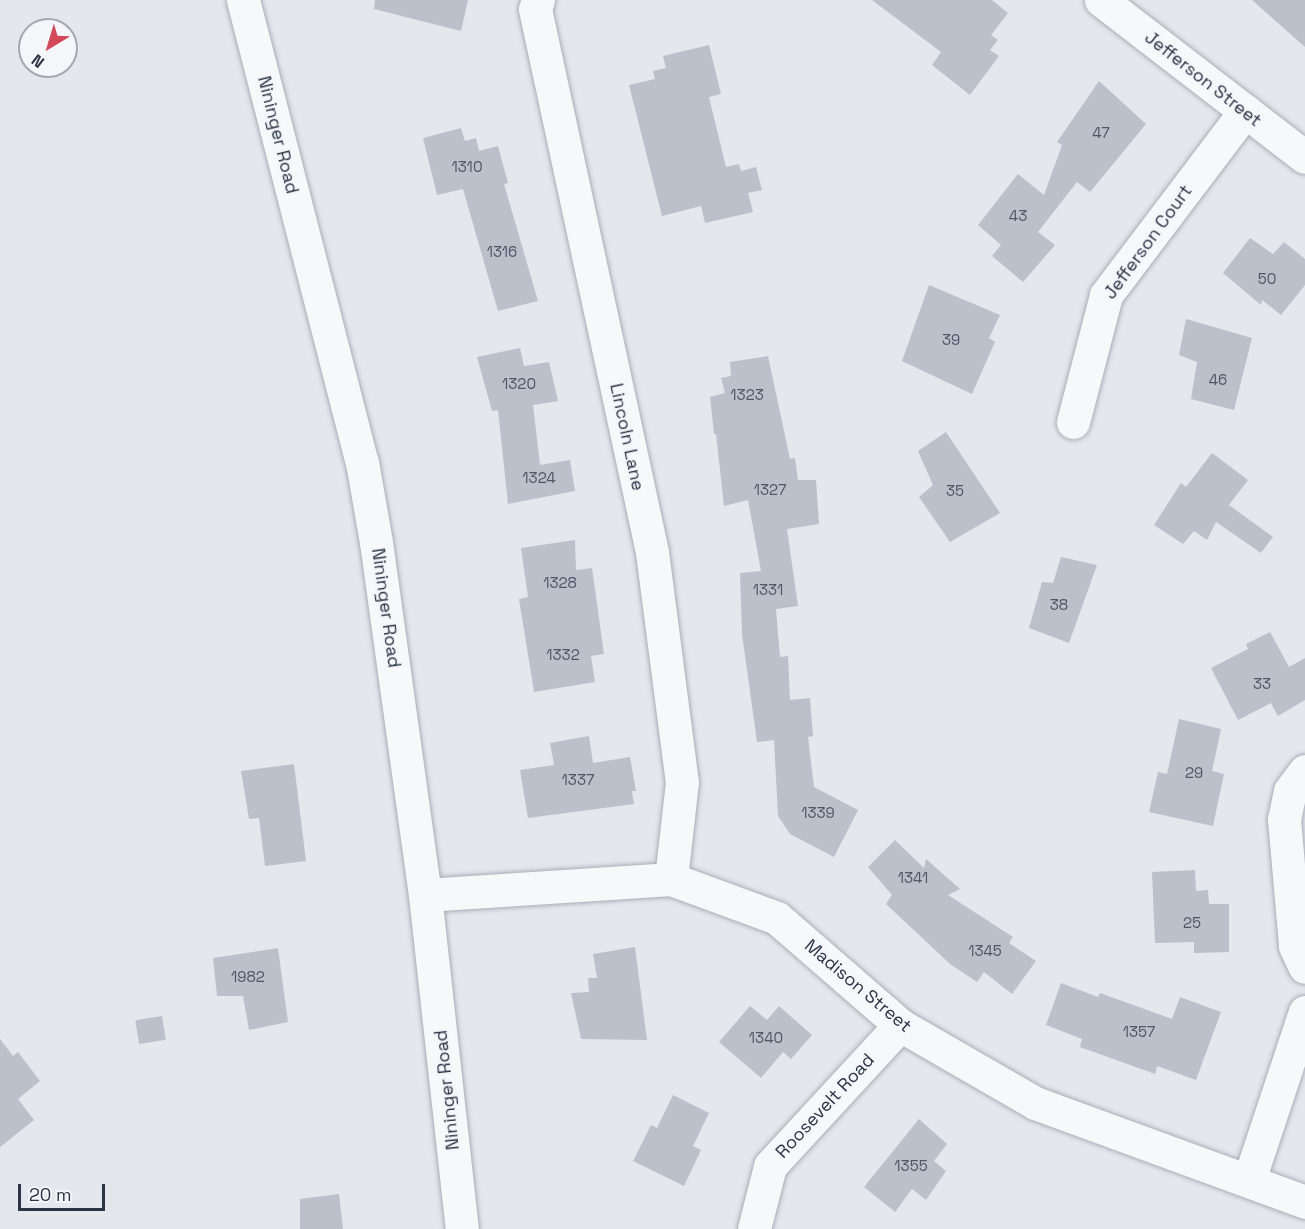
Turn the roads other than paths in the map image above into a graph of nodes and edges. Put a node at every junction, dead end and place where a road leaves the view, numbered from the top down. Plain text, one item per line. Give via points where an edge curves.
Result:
1 (243, 0) edge
2 (538, 0) edge
3 (1101, 0) edge
4 (1245, 111) junction
5 (1305, 157) edge
6 (1073, 422) dead end
7 (1305, 771) edge
8 (671, 879) junction
9 (425, 895) junction
10 (1305, 967) edge
11 (1305, 1012) edge
12 (900, 1025) junction
13 (1249, 1180) junction
14 (1305, 1202) edge
15 (462, 1229) edge
16 (754, 1229) edge

1 - 9 street, Nininger Road via 362,462
2 - 8 street, Lincoln Lane via 535,9 652,552 682,782
3 - 4 street, Jefferson Street
4 - 5 street, Jefferson Street
4 - 6 street, Jefferson Court via 1106,295
7 - 10 street via 1290,791 1284,819 1295,946
8 - 9 street, Madison Street
8 - 12 street, Madison Street via 777,918
9 - 15 street, Nininger Road
11 - 13 street
12 - 13 street, Madison Street via 1035,1103
12 - 16 street, Roosevelt Road via 770,1166
13 - 14 street, Madison Street

